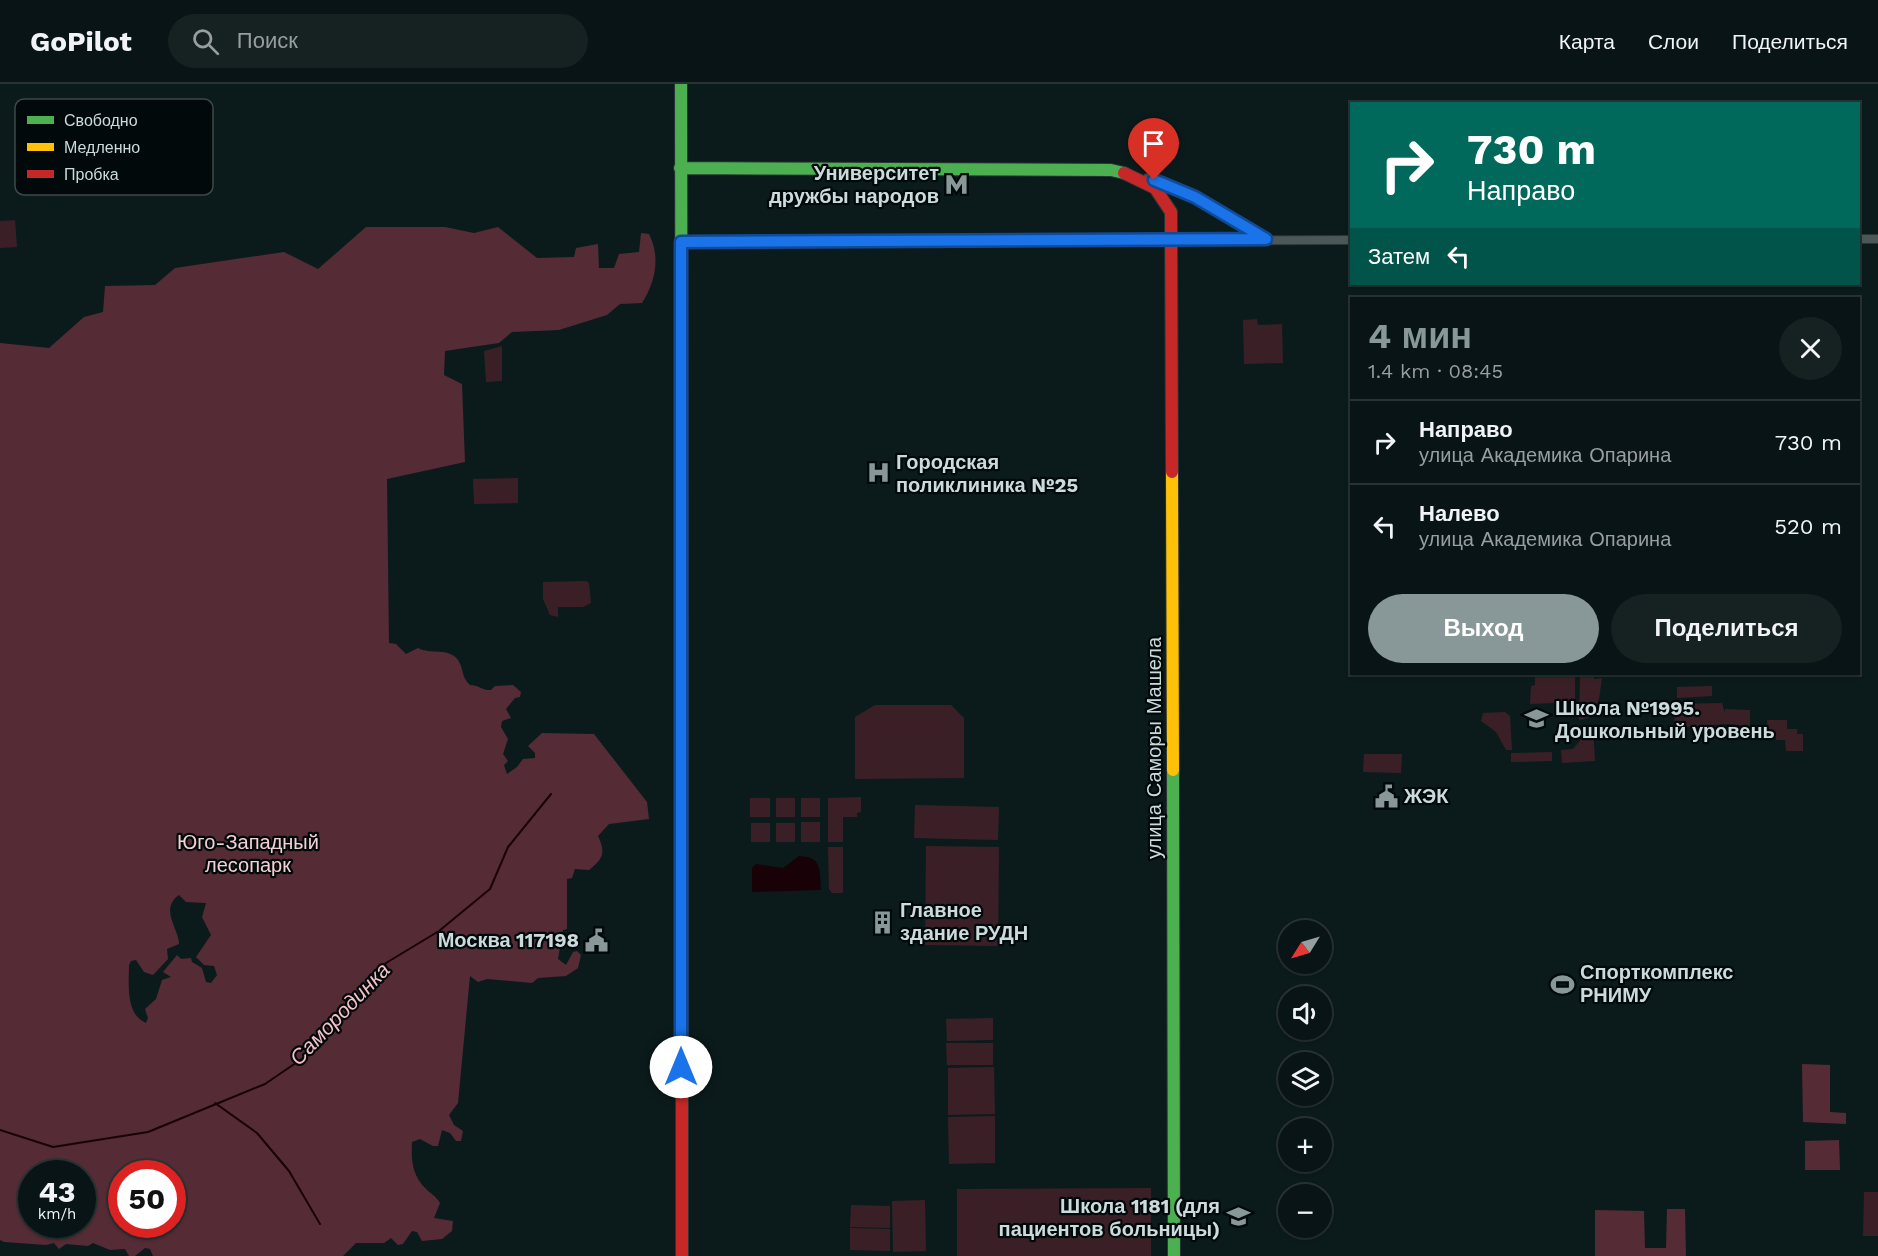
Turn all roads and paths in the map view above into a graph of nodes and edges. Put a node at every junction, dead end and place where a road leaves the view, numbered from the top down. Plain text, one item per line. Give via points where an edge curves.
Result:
1 (681, 84) edge
2 (680, 168) junction
3 (1132, 174) junction
4 (1170, 239) junction
5 (1266, 239) junction
6 (1860, 239) edge
7 (1878, 239) edge
8 (1350, 240) edge
9 (681, 242) junction
10 (682, 1256) edge
11 (1174, 1256) edge

1 - 2 street
2 - 3 street via 990,168 1111,170
2 - 9 street
3 - 4 street, улица Саморы Машела via 1167,201 1171,212
3 - 5 street via 1195,197
4 - 5 street
4 - 9 street
4 - 11 street, улица Саморы Машела
5 - 8 street
6 - 7 street
9 - 10 street

